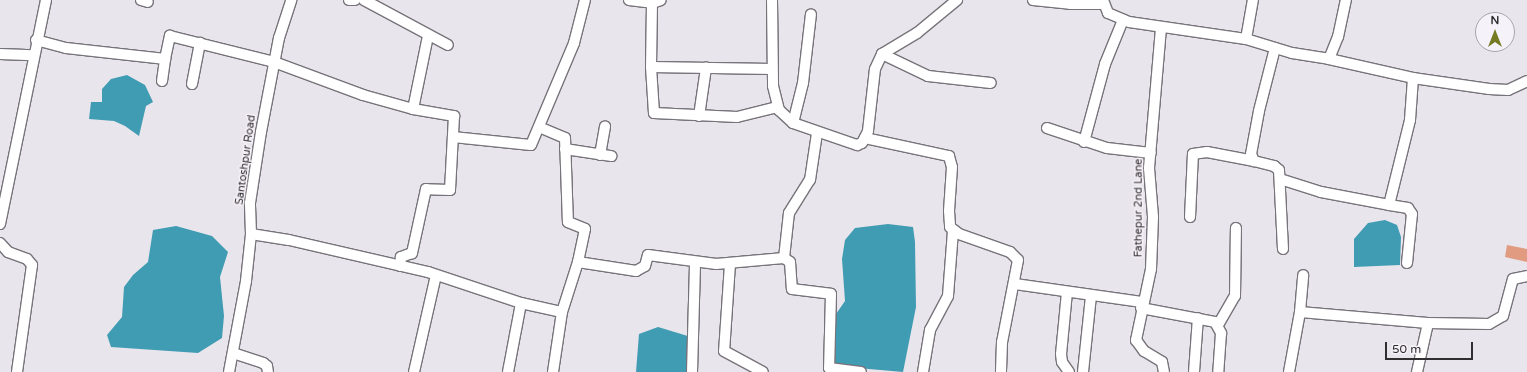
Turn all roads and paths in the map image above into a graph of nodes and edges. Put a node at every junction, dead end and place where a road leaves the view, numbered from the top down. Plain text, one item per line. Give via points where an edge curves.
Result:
1 (46, 0) edge
2 (291, 0) edge
3 (349, 0) edge
4 (355, 0) edge
5 (364, 0) edge
6 (585, 0) edge
7 (629, 0) edge
8 (772, 0) edge
9 (957, 0) edge
10 (1033, 0) edge
11 (1253, 0) edge
12 (1346, 0) edge
13 (656, 1) edge
14 (1103, 2) edge
15 (811, 14) dead end
16 (1122, 20) junction
17 (1161, 28) junction
18 (428, 36) junction
19 (1246, 39) junction
20 (36, 40) junction
21 (200, 43) junction
22 (448, 45) dead end
23 (1275, 48) junction
24 (0, 54) edge
25 (882, 54) junction
26 (33, 55) junction
27 (165, 59) junction
28 (1329, 59) junction
29 (274, 62) junction
30 (651, 67) junction
31 (706, 68) junction
32 (772, 69) junction
33 (1413, 78) junction
34 (162, 81) dead end
35 (1527, 82) edge
36 (991, 83) dead end
37 (192, 84) dead end
38 (777, 107) junction
39 (413, 109) junction
40 (699, 116) junction
41 (793, 123) junction
42 (605, 126) dead end
43 (539, 127) junction
44 (1046, 128) dead end
45 (817, 133) junction
46 (453, 137) junction
47 (866, 138) junction
48 (1084, 142) junction
49 (565, 149) junction
50 (1151, 153) junction
51 (600, 155) junction
52 (611, 156) dead end
53 (1254, 161) junction
54 (1280, 179) junction
55 (1389, 205) junction
56 (1190, 217) dead end
57 (0, 224) edge
58 (1236, 228) dead end
59 (953, 231) junction
60 (251, 234) junction
61 (0, 243) edge
62 (1283, 249) dead end
63 (784, 258) junction
64 (578, 262) junction
65 (695, 262) junction
66 (1407, 263) dead end
67 (730, 264) junction
68 (400, 266) junction
69 (436, 275) junction
70 (1303, 275) dead end
71 (1527, 276) edge
72 (1015, 284) junction
73 (1067, 292) junction
74 (1091, 296) junction
75 (521, 303) junction
76 (1142, 305) junction
77 (562, 312) junction
78 (1300, 312) junction
79 (1198, 318) junction
80 (1428, 323) junction
81 (1218, 325) junction
82 (232, 353) junction
83 (17, 372) edge
84 (229, 372) edge
85 (268, 372) edge
86 (414, 372) edge
87 (508, 372) edge
88 (552, 372) edge
89 (692, 372) edge
90 (763, 372) edge
91 (861, 372) edge
92 (923, 372) edge
93 (1001, 372) edge
94 (1068, 372) edge
95 (1084, 372) edge
96 (1164, 372) edge
97 (1194, 372) edge
98 (1218, 372) edge
99 (1289, 372) edge
100 (1417, 372) edge

1 - 20 street
2 - 29 street, Santoshpur Road
3 - 4 street
5 - 18 street
6 - 43 street via 574,44
7 - 13 street
8 - 32 street
9 - 25 street via 917,33
10 - 14 street via 1070,4
11 - 19 street
12 - 28 street via 1338,37
13 - 30 street
14 - 16 street via 1108,13
15 - 41 street via 803,83
16 - 17 street
16 - 48 street via 1105,64
17 - 19 street
17 - 50 street, Fathepur 2nd Lane
18 - 22 street
18 - 39 street
19 - 23 street
20 - 26 street
20 - 27 street via 66,48
21 - 27 street via 170,36
21 - 29 street
21 - 37 street
23 - 28 street
23 - 53 street via 1251,154
24 - 26 street
25 - 36 street via 928,76
25 - 47 street via 875,69
26 - 57 street
27 - 34 street
28 - 33 street
29 - 39 street via 363,95
29 - 60 street, Santoshpur Road via 250,203
30 - 31 street
30 - 40 street via 654,113
31 - 32 street
31 - 40 street
32 - 38 street
33 - 35 street via 1508,90
33 - 55 street via 1410,120
38 - 40 street via 737,117
38 - 41 street
39 - 46 street via 454,116
41 - 45 street
42 - 51 street
43 - 46 street via 531,145
43 - 49 street via 565,138
44 - 48 street
45 - 47 street via 857,145
45 - 63 street via 810,180 789,213
46 - 68 street via 450,190 426,189 412,253 401,257
47 - 59 street via 949,156 952,167 949,222
48 - 50 street
49 - 51 street
49 - 64 street via 568,222 584,229
50 - 76 street, Fathepur 2nd Lane via 1153,243 1151,269
51 - 52 street
53 - 54 street via 1277,167
53 - 56 street via 1207,152 1193,154
54 - 55 street via 1329,194
54 - 62 street
55 - 66 street via 1408,208 1412,214
58 - 81 street via 1235,296
59 - 72 street via 1015,256 1018,266
59 - 92 street via 948,296 930,330
60 - 68 street via 289,240
60 - 82 street, Santoshpur Road via 246,281
61 - 83 street via 8,252 27,259 32,265
63 - 67 street
63 - 91 street via 790,262 792,289 831,294 829,368
64 - 65 street via 636,271 645,266 648,255
64 - 77 street
65 - 67 street
65 - 89 street
67 - 90 street via 724,351
68 - 69 street
69 - 75 street
69 - 86 street
70 - 78 street
71 - 80 street via 1513,279 1506,309 1496,322 1474,325
72 - 73 street
72 - 93 street via 1002,342
73 - 74 street
73 - 94 street via 1061,354
74 - 76 street
74 - 95 street
75 - 77 street
75 - 87 street
76 - 79 street
76 - 96 street, Fathepur 2nd Lane via 1136,340 1138,347 1162,362
77 - 88 street
78 - 80 street
78 - 99 street
79 - 81 street via 1211,320
79 - 97 street
80 - 100 street
81 - 98 street via 1221,333
82 - 84 street, Santoshpur Road
82 - 85 street via 263,363 267,366

